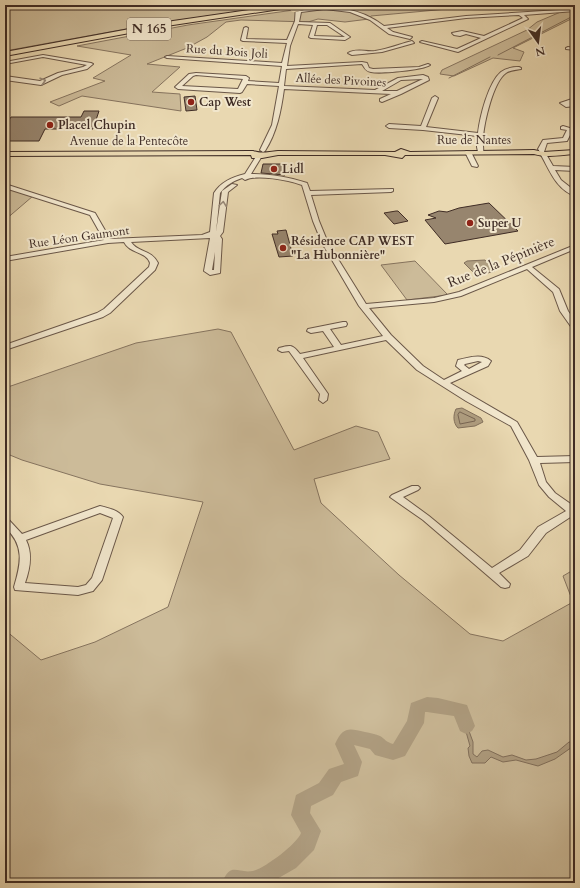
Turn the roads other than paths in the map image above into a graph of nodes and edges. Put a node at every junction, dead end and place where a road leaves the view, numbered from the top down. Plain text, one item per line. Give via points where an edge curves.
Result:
1 (314, 5) edge
2 (298, 7) edge
3 (575, 10) edge
4 (521, 14) junction
5 (298, 23) junction
6 (315, 24) junction
7 (382, 27) junction
8 (246, 28) dead end
9 (466, 33) dead end
10 (485, 38) junction
11 (415, 39) junction
12 (290, 42) junction
13 (568, 48) dead end
14 (575, 49) edge
15 (365, 53) dead end
16 (5, 55) edge
17 (167, 57) dead end
18 (5, 63) edge
19 (428, 65) dead end
20 (285, 66) junction
21 (519, 68) dead end
22 (5, 78) edge
23 (245, 82) junction
24 (282, 86) junction
25 (375, 92) junction
26 (399, 93) junction
27 (435, 98) dead end
28 (382, 100) dead end
29 (389, 126) dead end
30 (423, 128) junction
31 (563, 128) dead end
32 (480, 135) junction
33 (468, 152) junction
34 (481, 152) junction
35 (575, 152) edge
36 (261, 153) junction
37 (543, 153) junction
38 (5, 154) edge
39 (475, 166) dead end
40 (552, 168) junction
41 (575, 169) edge
42 (248, 175) junction
43 (5, 186) edge
44 (391, 190) dead end
45 (309, 193) junction
46 (575, 194) edge
47 (127, 240) junction
48 (108, 241) junction
49 (575, 247) edge
50 (5, 259) edge
51 (528, 267) junction
52 (363, 306) junction
53 (343, 324) dead end
54 (575, 326) edge
55 (325, 328) junction
56 (311, 331) dead end
57 (388, 337) junction
58 (5, 348) edge
59 (338, 348) junction
60 (282, 350) dead end
61 (298, 358) junction
62 (468, 372) dead end
63 (444, 383) junction
64 (323, 400) dead end
65 (575, 459) edge
66 (534, 460) junction
67 (414, 488) dead end
68 (574, 512) edge
69 (5, 521) edge
70 (21, 538) junction
71 (491, 573) junction
72 (505, 584) dead end

1 - 2 highway, N 165
2 - 5 street
2 - 7 street via 343,9 366,16
2 - 16 highway, N 165
3 - 4 street
4 - 7 street
4 - 10 street via 526,18
5 - 6 street
5 - 12 street
6 - 6 street via 328,24 348,37 311,37
7 - 11 street via 391,33
8 - 12 street via 243,40
9 - 10 street
10 - 11 street via 458,51
11 - 15 street via 385,52
12 - 20 street
13 - 14 street
17 - 20 street, Rue du Bois Joli
22 -> 18 street via 42,83 91,64 43,56
19 - 20 street, Rue du Bois Joli via 420,68 373,71 362,63
20 - 24 street
21 - 32 street via 507,70 496,81
23 - 23 street, Allée des Pivoines via 240,91 178,87 191,75 196,74 246,78
23 - 24 street, Allée des Pivoines
24 - 25 street, Allée des Pivoines
24 - 36 street via 277,117
25 - 26 street, Allée des Pivoines
25 - 26 street via 402,78 426,78
26 - 28 street
27 - 30 street
29 - 30 street
30 - 32 street
31 - 37 street via 570,129 565,140 544,141 541,149
32 - 34 street via 478,147
33 - 34 main road, Rue de Nantes
33 - 36 main road, Rue de Nantes via 404,156
33 - 39 street
34 - 37 main road, Rue de Nantes
35 - 37 main road, Rue de Nantes
36 - 38 main road, Avenue de la Pentecôte
36 - 42 street
37 - 40 street
40 - 41 street
40 - 46 street via 555,178 564,188
42 - 45 street via 300,182 308,186
42 - 47 street, Rue Léon Gaumont via 220,188 217,193 215,234
43 - 48 street via 93,214
44 - 45 street
45 - 52 street via 325,243
47 - 48 street, Rue Léon Gaumont
47 - 58 street via 132,247 149,254 154,263 152,268 107,311
48 - 50 street, Rue Léon Gaumont
49 - 51 street, Rue de la Pépinière
51 - 52 street, Rue de la Pépinière via 448,298
51 - 54 street via 556,291 564,311
52 - 57 street
53 - 55 street
55 - 56 street
55 - 59 street
57 - 59 street
57 - 63 street via 420,368
59 - 61 street
60 - 61 street via 291,348
61 - 64 street via 324,394
62 - 63 street
63 - 66 street via 514,424
65 - 66 street
66 - 68 street via 542,483 552,495
67 - 71 street via 395,497 426,518
68 - 71 street via 542,530 524,553
69 - 70 street
70 - 70 street via 27,557 19,587 78,591 89,588 97,580 118,517 100,509
71 - 72 street

